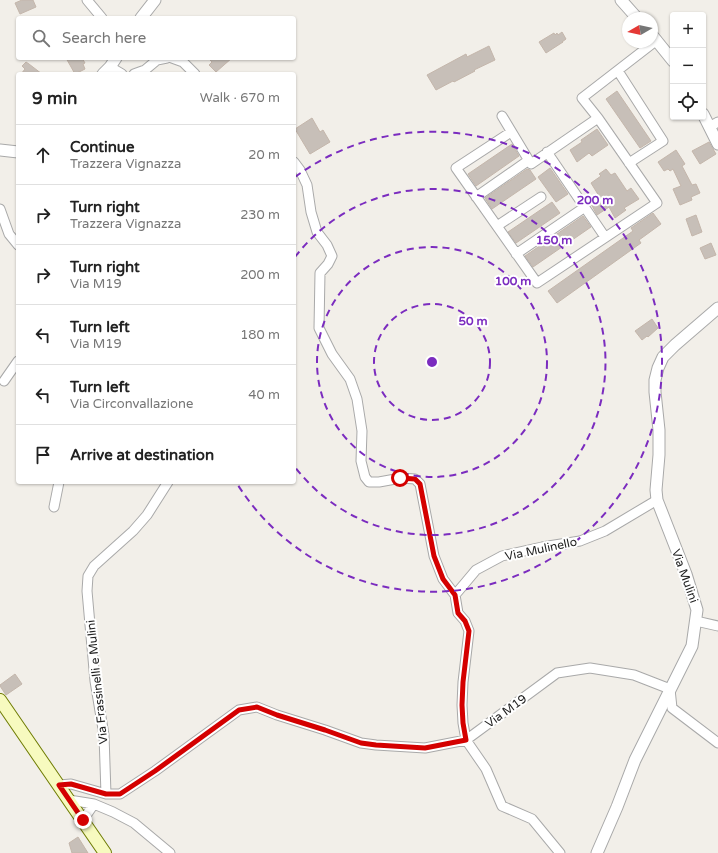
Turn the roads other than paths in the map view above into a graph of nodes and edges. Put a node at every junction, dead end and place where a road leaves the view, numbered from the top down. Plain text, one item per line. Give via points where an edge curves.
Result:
1 (87, 0) edge
2 (154, 0) edge
3 (621, 0) edge
4 (632, 12) edge
5 (100, 16) edge
6 (142, 16) edge
7 (658, 43) edge
8 (643, 48) edge
9 (670, 57) edge
10 (157, 60) edge
11 (178, 60) edge
12 (110, 66) edge
13 (618, 71) junction
14 (119, 72) edge
15 (140, 72) edge
16 (193, 72) edge
17 (502, 116) dead end
18 (706, 117) edge
19 (598, 118) junction
20 (714, 125) edge
21 (512, 132) junction
22 (718, 144) edge
23 (0, 150) edge
24 (16, 152) edge
25 (547, 152) junction
26 (529, 160) junction
27 (629, 163) junction
28 (296, 165) edge
29 (476, 197) junction
30 (541, 197) dead end
31 (585, 207) junction
32 (0, 209) edge
33 (497, 226) junction
34 (605, 237) junction
35 (16, 243) edge
36 (516, 254) junction
37 (718, 308) edge
38 (16, 363) edge
39 (4, 381) dead end
40 (59, 484) edge
41 (167, 484) edge
42 (657, 500) junction
43 (54, 507) dead end
44 (455, 595) junction
45 (696, 621) junction
46 (718, 626) edge
47 (670, 689) junction
48 (0, 700) edge
49 (466, 740) junction
50 (718, 743) edge
51 (59, 785) junction
52 (106, 794) junction
53 (69, 800) junction
54 (94, 804) junction
55 (83, 820) junction
56 (105, 853) edge
57 (170, 853) edge
58 (560, 853) edge
59 (597, 853) edge

1 - 5 street
2 - 6 street
3 - 4 street
7 - 9 street
8 - 13 street
10 - 15 street
11 - 16 street
12 - 14 street
13 - 19 street via 582,98
13 - 27 street via 663,141
17 - 21 street
18 - 20 street
19 - 25 street
19 - 27 street
20 - 22 street
21 - 26 street
21 - 29 street via 456,168
23 - 24 street
25 - 26 street via 531,164
25 - 31 street
26 - 29 street
27 - 34 street via 657,203
28 - 44 street via 307,185 317,232 332,256 320,273 319,328 332,354 350,379 357,399 362,431 361,461 365,477 369,482 400,478 415,479 420,484 434,556 443,579
29 - 33 street
30 - 33 street
31 - 34 street
31 - 36 street
32 - 35 street via 8,234
33 - 36 street
34 - 36 street via 537,283
37 - 42 street, Via Mulini via 675,345 663,357 658,368 655,380 659,455
38 - 39 street
40 - 43 street
41 - 52 street, Via Frassinelli e Mulini via 147,515 94,566 88,576 94,682 104,735
42 - 44 street, Via Mulinello via 604,531 580,541 502,556 476,570
42 - 45 street, Via Mulini via 686,574 697,610
44 - 49 street via 458,613 469,631 462,705
45 - 46 street
45 - 47 street, Via Mulini via 692,646
47 - 49 street, Via M19 via 634,675 598,669 557,673
47 - 50 street via 672,708
47 - 59 street, Via Mulini via 634,760
48 - 51 main road
49 - 52 street, Via M19 via 425,748 361,743 257,707 239,710 120,794
49 - 58 street via 486,768 502,806 532,819
51 - 52 street, Via M19 via 71,784
51 - 53 main road
53 - 54 street
53 - 55 main road
54 - 55 street
54 - 57 street via 134,823
55 - 56 main road

